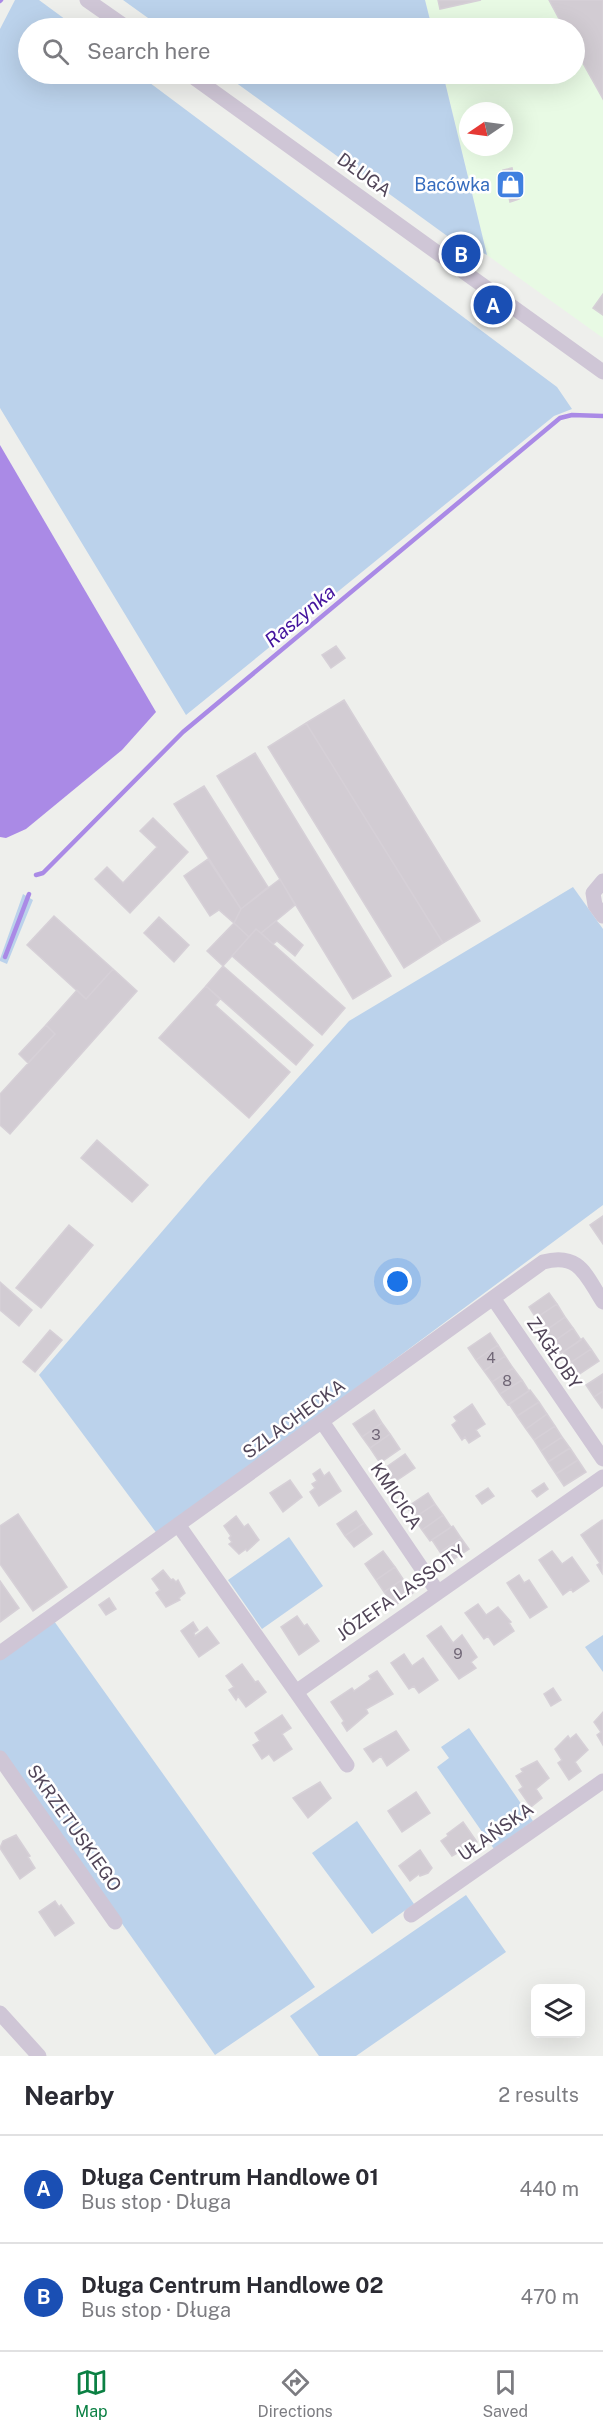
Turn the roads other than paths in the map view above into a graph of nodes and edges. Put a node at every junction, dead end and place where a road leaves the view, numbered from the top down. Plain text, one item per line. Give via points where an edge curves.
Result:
1 (87, 0) edge
2 (113, 18) edge
3 (203, 84) edge
4 (603, 372) edge
5 (603, 881) edge
6 (603, 916) edge
7 (493, 1298) junction
8 (603, 1302) edge
9 (323, 1423) junction
10 (603, 1459) edge
11 (603, 1477) edge
12 (179, 1526) junction
13 (437, 1591) junction
14 (0, 1653) edge
15 (296, 1692) junction
16 (0, 1758) edge
17 (347, 1765) dead end
18 (603, 1781) edge
19 (411, 1915) dead end
20 (115, 1922) dead end
21 (0, 2013) edge
22 (39, 2056) edge

1 - 2 street
3 - 4 street, DŁUGA
5 - 6 street via 593,893
7 - 8 street, SZLACHECKA via 543,1262 566,1259 580,1268
7 - 9 street, SZLACHECKA
7 - 10 street, ZAGŁOBY
9 - 12 street, SZLACHECKA
9 - 13 street, KMICICA
11 - 13 street, JÓZEFA LASSOTY
12 - 14 street, SZLACHECKA
12 - 15 street
13 - 15 street, JÓZEFA LASSOTY
15 - 17 street
16 - 20 street, SKRZETUSKIEGO
18 - 19 street, UŁAŃSKA
21 - 22 street

